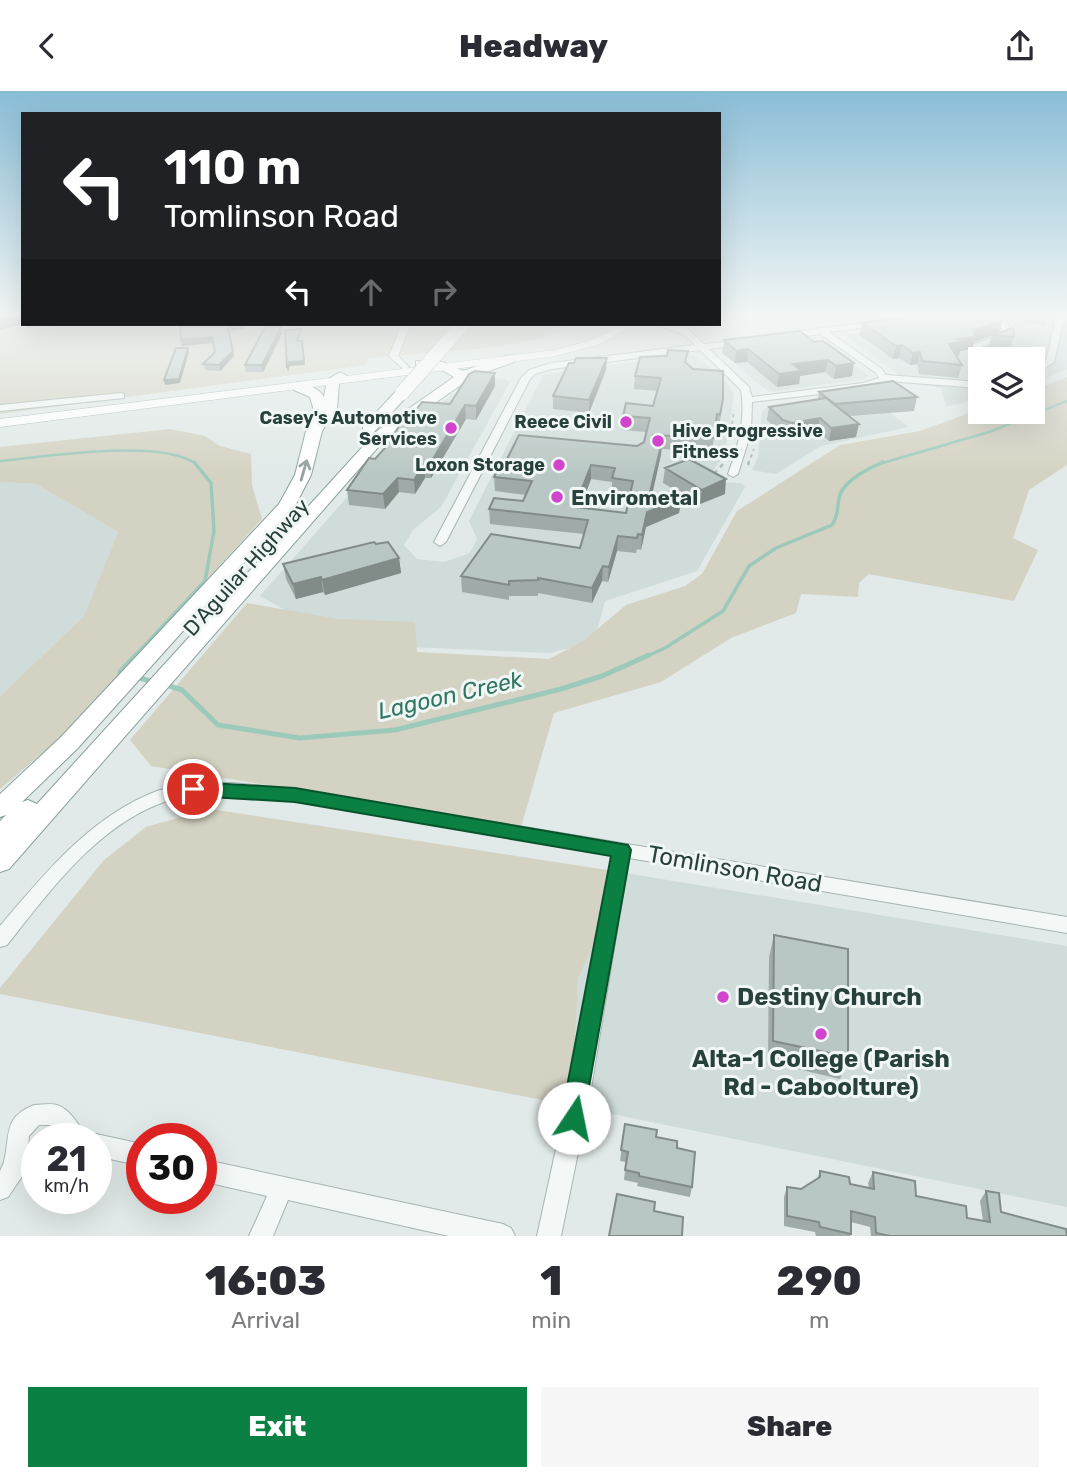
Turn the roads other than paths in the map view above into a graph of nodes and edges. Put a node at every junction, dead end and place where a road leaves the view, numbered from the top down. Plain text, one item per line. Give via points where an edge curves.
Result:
1 (396, 368) edge
2 (424, 368) edge
3 (434, 368) edge
4 (452, 368) edge
5 (479, 368) edge
6 (543, 368) edge
7 (725, 368) edge
8 (871, 368) edge
9 (461, 377) junction
10 (884, 378) junction
11 (336, 379) junction
12 (968, 384) edge
13 (299, 387) junction
14 (121, 396) dead end
15 (748, 400) junction
16 (150, 403) junction
17 (0, 408) edge
18 (323, 418) junction
19 (0, 423) edge
20 (733, 474) road end
21 (281, 528) junction
22 (440, 542) dead end
23 (116, 712) junction
24 (0, 808) edge
25 (28, 809) junction
26 (0, 836) edge
27 (0, 844) edge
28 (622, 850) junction
29 (0, 862) edge
30 (1067, 925) edge
31 (0, 939) edge
32 (26, 1123) edge
33 (61, 1123) edge
34 (21, 1128) edge
35 (21, 1164) edge
36 (15, 1167) junction
37 (217, 1174) edge
38 (0, 1189) edge
39 (281, 1189) junction
40 (261, 1236) edge
41 (503, 1236) edge
42 (549, 1236) edge

1 - 11 main road
2 - 21 highway, D'Aguilar Highway, bridge
3 - 11 main road
4 - 9 highway
5 - 9 highway
6 - 22 street via 526,378
7 - 15 street via 743,385
8 - 10 street
9 - 21 highway via 382,434
10 - 12 street
10 - 15 street via 864,386
11 - 13 main road
11 - 16 main road
11 - 18 highway via 332,403
13 - 16 main road
13 - 18 highway via 316,395
14 - 17 street
15 - 20 street via 741,453
16 - 19 main road
21 -> 18 highway
21 - 23 highway
21 - 23 highway
23 - 24 highway via 69,743
23 - 25 highway
23 - 29 highway
25 - 26 highway
25 - 27 highway
28 - 30 street, Tomlinson Road
28 - 31 street, Tomlinson Road via 295,795 193,789 135,807 67,860
28 - 42 street
32 - 33 street via 34,1115 55,1115
34 - 36 street
35 - 36 street
36 - 38 street
37 - 39 street
39 - 40 street
39 - 41 street

